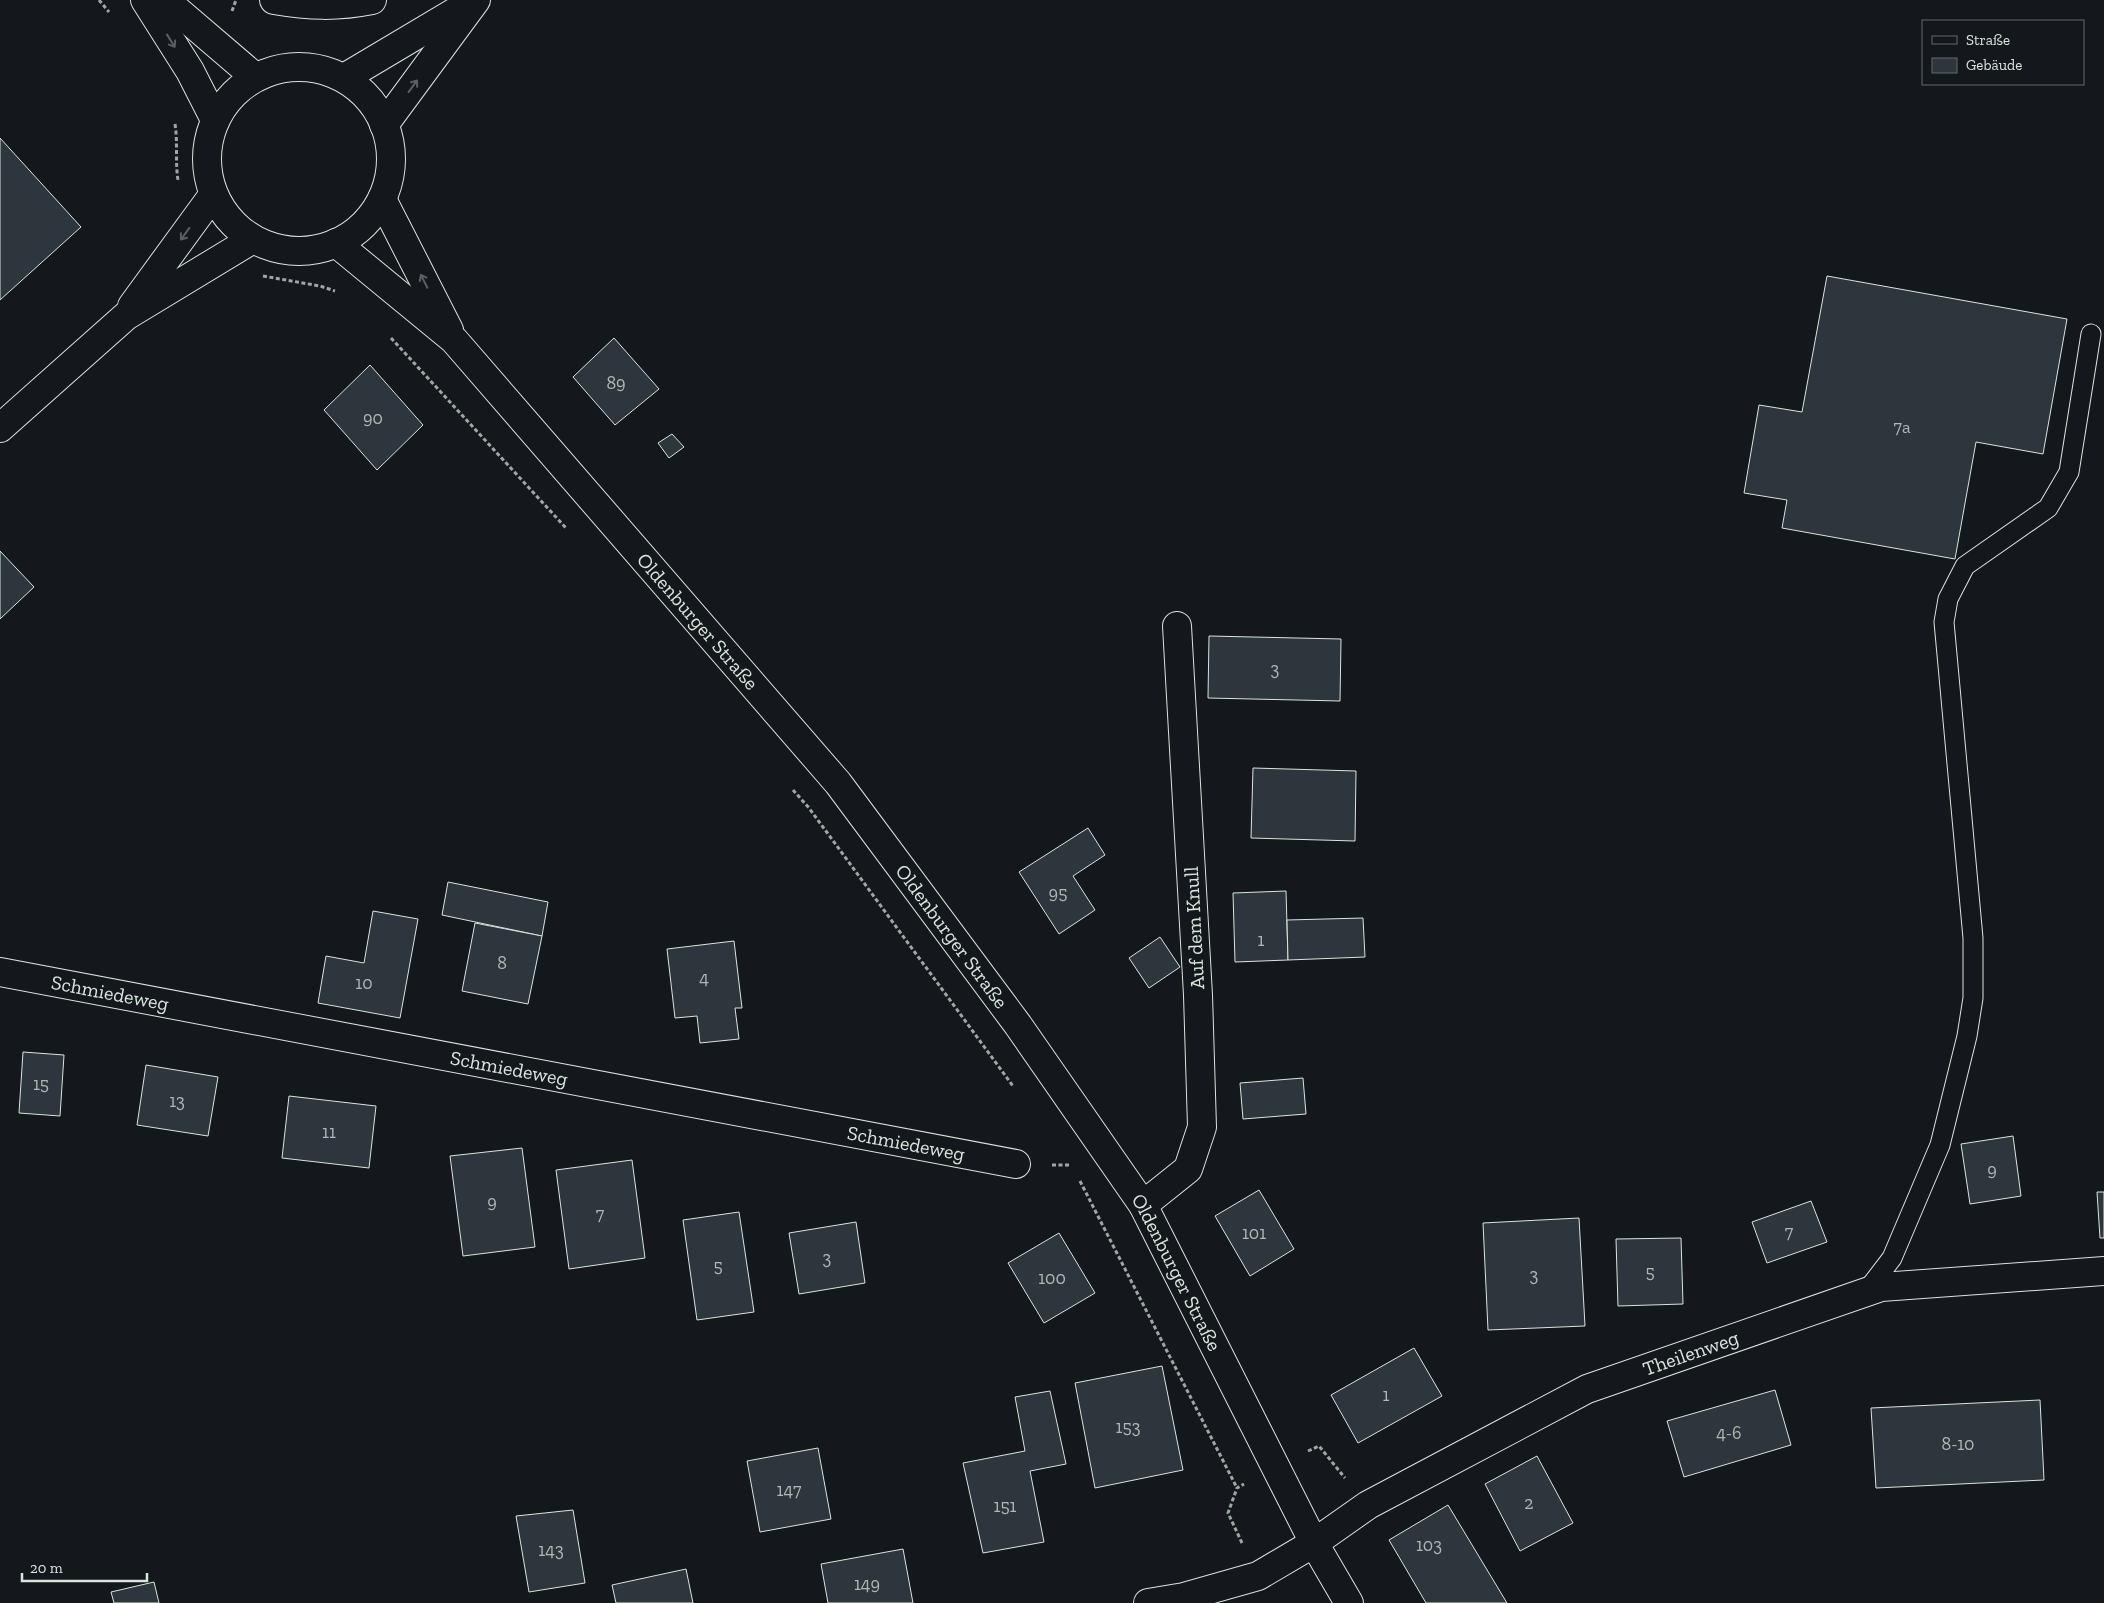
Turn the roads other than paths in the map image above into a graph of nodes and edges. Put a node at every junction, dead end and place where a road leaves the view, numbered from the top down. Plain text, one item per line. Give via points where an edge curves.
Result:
1 (145, 0) edge
2 (165, 0) edge
3 (274, 0) edge
4 (372, 0) edge
5 (476, 0) edge
6 (255, 77) junction
7 (344, 78) junction
8 (214, 120) junction
9 (384, 125) junction
10 (213, 195) junction
11 (382, 198) junction
12 (253, 239) junction
13 (336, 243) junction
14 (126, 316) junction
15 (2091, 334) dead end
16 (454, 340) junction
17 (0, 428) edge
18 (1177, 626) dead end
19 (0, 972) edge
20 (1016, 1164) dead end
21 (1142, 1205) junction
22 (2104, 1271) edge
23 (1866, 1292) junction
24 (1314, 1543) junction
25 (1148, 1603) edge
26 (1349, 1603) edge

1 -> 8 street via 190,71
2 - 6 street
3 - 4 street via 344,6
5 - 7 street
9 -> 5 street
6 - 7 street via 284,68 315,68
6 - 8 street via 231,95
7 - 9 street via 368,98
8 - 10 street via 207,144 206,170
9 - 11 street via 391,150 390,175
10 - 12 street via 229,220
10 -> 14 street
11 - 13 street via 366,222
16 -> 11 street, Oldenburger Straße
12 - 13 street via 280,250 309,251
12 - 14 street
13 - 16 street, Oldenburger Straße
14 - 17 street
15 - 23 lane via 2069,472 2048,508 1965,566 1948,599 1944,622 1974,938 1973,998 1940,1145 1892,1258
16 - 21 street, Oldenburger Straße via 838,783 1018,1025
18 - 21 street, Auf dem Knull via 1198,994 1202,1127 1188,1169
19 - 20 street, Schmiedeweg
21 - 24 street, Oldenburger Straße
22 - 23 street, Theilenweg via 1881,1287
23 - 24 street, Theilenweg via 1587,1389 1368,1505
24 - 25 street, Theilenweg via 1258,1576
24 - 26 street, Oldenburger Straße

